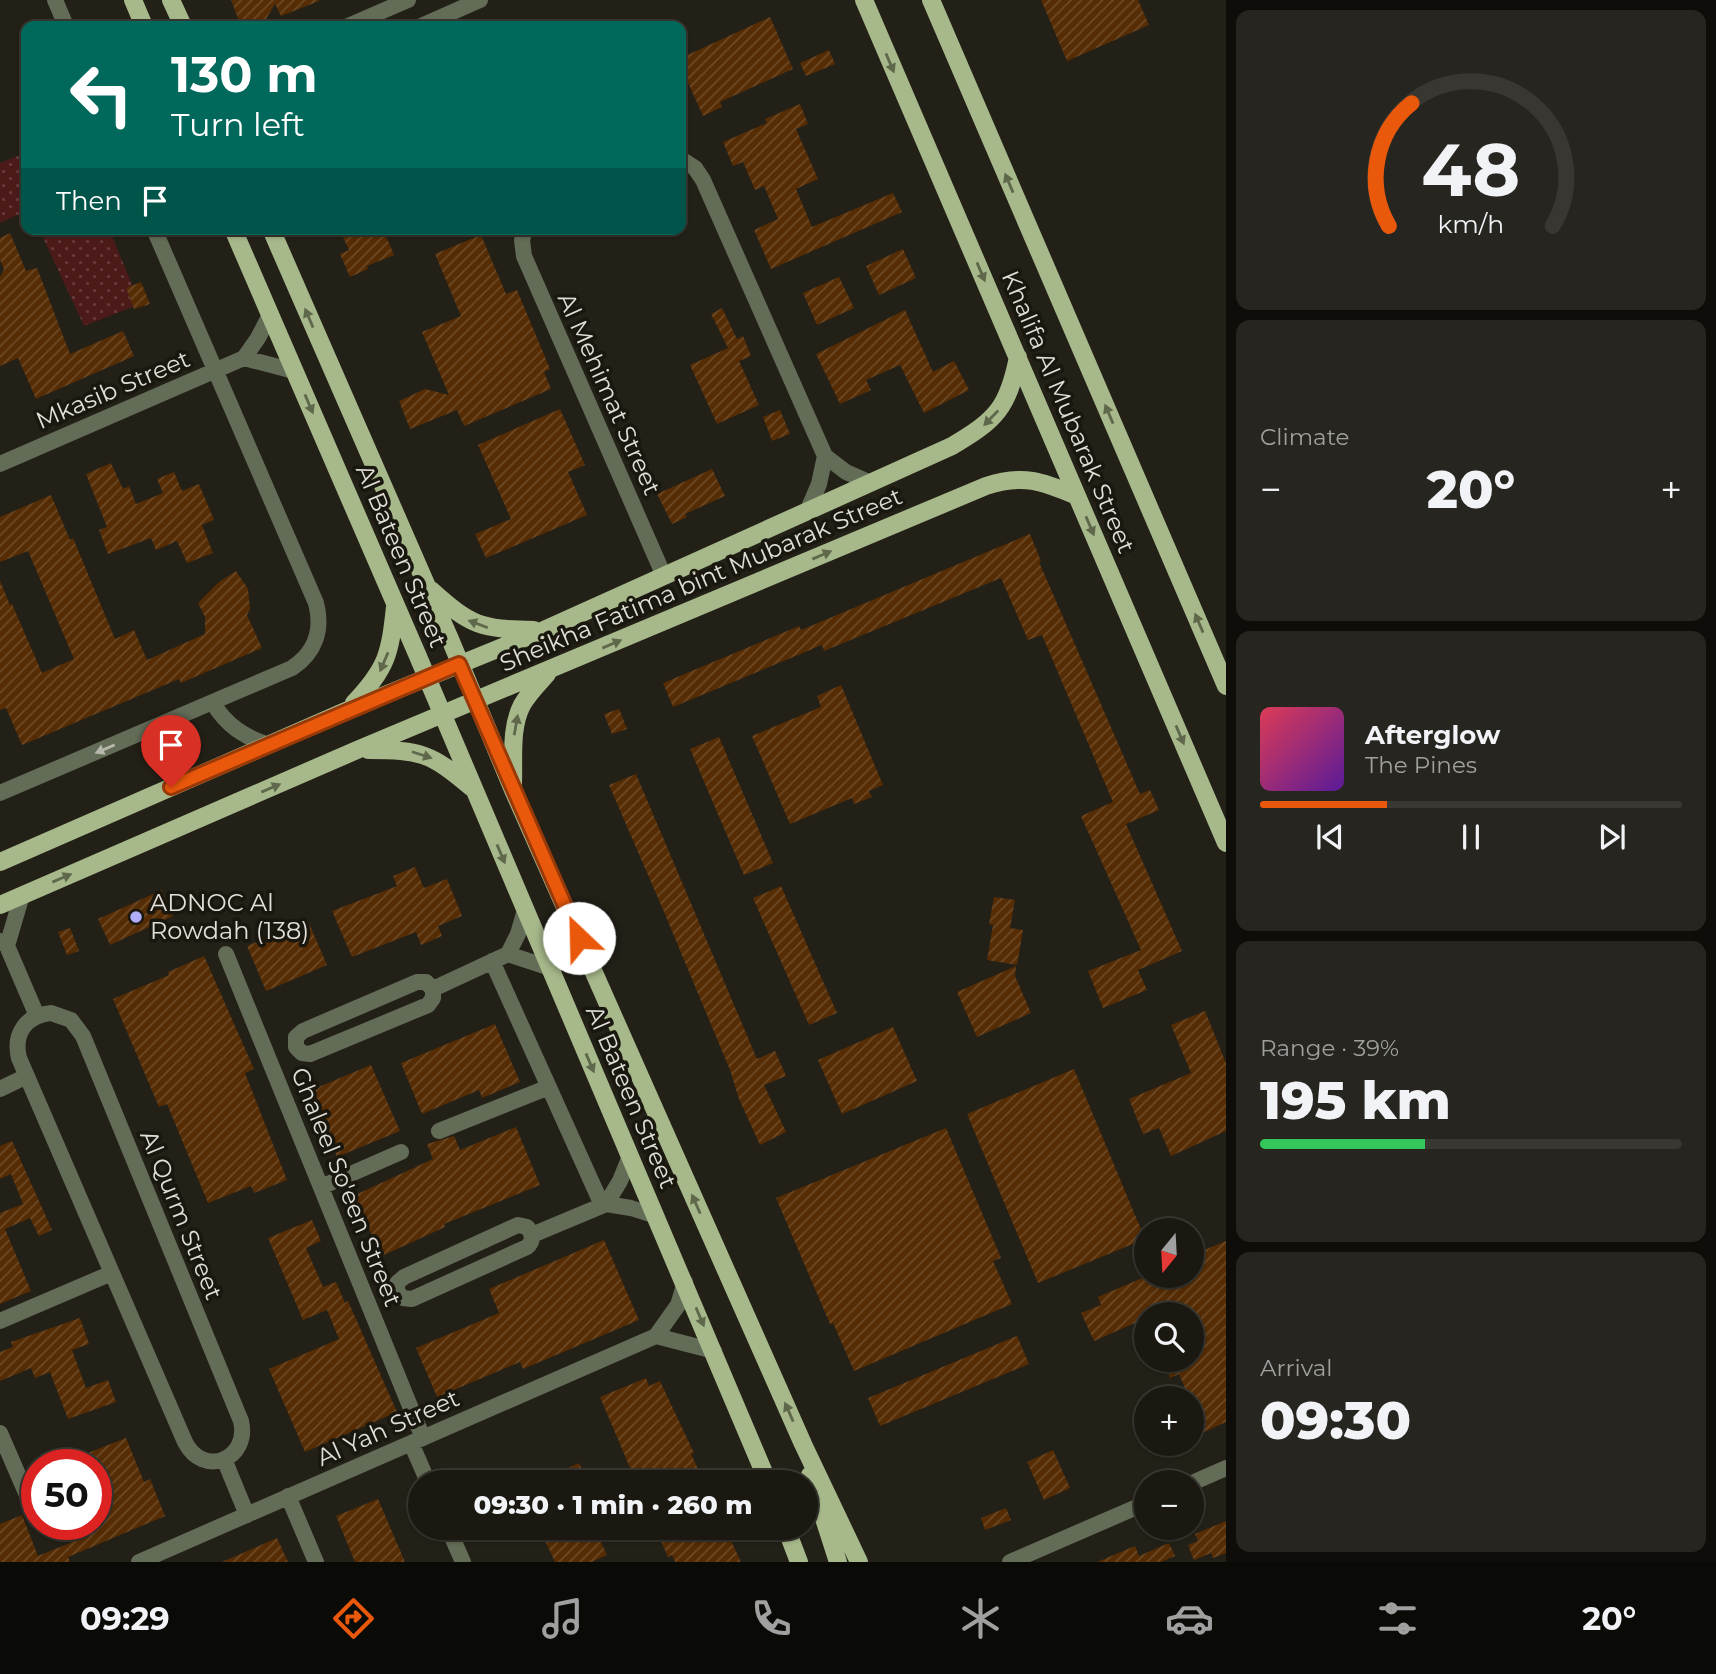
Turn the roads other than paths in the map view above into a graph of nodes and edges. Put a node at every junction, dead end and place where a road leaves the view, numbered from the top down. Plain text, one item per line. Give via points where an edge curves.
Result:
1 (55, 0) edge
2 (133, 0) edge
3 (172, 0) edge
4 (408, 0) edge
5 (480, 0) edge
6 (864, 0) edge
7 (930, 0) edge
8 (64, 21) edge
9 (143, 21) edge
10 (181, 21) edge
11 (360, 21) edge
12 (432, 21) edge
13 (686, 162) edge
14 (157, 235) edge
15 (236, 235) edge
16 (274, 235) edge
17 (523, 235) edge
18 (270, 315) junction
19 (1017, 357) junction
20 (244, 358) junction
21 (215, 370) junction
22 (294, 371) junction
23 (825, 456) junction
24 (0, 464) edge
25 (871, 483) junction
26 (1077, 496) junction
27 (807, 512) junction
28 (664, 576) junction
29 (424, 583) junction
30 (395, 603) junction
31 (544, 630) junction
32 (459, 664) junction
33 (549, 671) junction
34 (427, 677) junction
35 (1226, 686) edge
36 (476, 702) junction
37 (213, 703) junction
38 (348, 710) junction
39 (443, 716) junction
40 (269, 744) junction
41 (357, 750) junction
42 (513, 790) junction
43 (475, 791) junction
44 (0, 793) edge
45 (1226, 843) edge
46 (0, 862) edge
47 (22, 895) junction
48 (0, 905) edge
49 (525, 910) junction
50 (4, 943) edge
51 (226, 954) dead end
52 (508, 954) junction
53 (492, 961) junction
54 (550, 968) junction
55 (433, 989) junction
56 (37, 1016) junction
57 (296, 1047) junction
58 (269, 1059) junction
59 (27, 1076) junction
60 (549, 1087) junction
61 (0, 1088) edge
62 (439, 1131) dead end
63 (401, 1152) dead end
64 (630, 1156) junction
65 (321, 1187) junction
66 (604, 1204) junction
67 (656, 1216) junction
68 (532, 1235) junction
69 (112, 1273) junction
70 (685, 1282) junction
71 (397, 1292) junction
72 (369, 1305) junction
73 (0, 1321) edge
74 (656, 1336) junction
75 (714, 1351) junction
76 (0, 1433) edge
77 (417, 1440) junction
78 (803, 1444) junction
79 (224, 1460) junction
80 (6, 1462) edge
81 (1226, 1468) edge
82 (425, 1470) edge
83 (763, 1470) edge
84 (1204, 1478) edge
85 (21, 1489) edge
86 (288, 1496) junction
87 (1134, 1508) edge
88 (247, 1515) junction
89 (453, 1540) edge
90 (791, 1540) edge
91 (139, 1562) edge
92 (316, 1562) edge
93 (463, 1562) edge
94 (799, 1562) edge
95 (838, 1562) edge
96 (859, 1562) edge
97 (1010, 1562) edge

1 - 8 street
2 - 9 main road
3 - 10 main road
4 - 11 street
5 - 12 street
6 -> 19 main road, Khalifa Al Mubarak Street
35 -> 7 main road, Khalifa Al Mubarak Street
13 - 23 street via 703,180
14 - 21 street
15 - 18 main road, Al Bateen Street
29 -> 16 main road, Al Bateen Street
17 - 28 street, Al Mehimat Street via 524,256
18 - 20 street
18 - 22 main road, Al Bateen Street
19 -> 25 main road, Sheikha Fatima bint Mubarak Street via 1007,396 983,427
19 - 26 main road, Khalifa Al Mubarak Street
20 - 21 street, Mkasib Street
20 - 22 street
21 - 24 street, Mkasib Street
21 - 37 street via 316,603 319,630 313,648 300,663
22 -> 30 main road, Al Bateen Street
23 - 25 street
23 - 27 street
25 - 27 main road, Sheikha Fatima bint Mubarak Street
33 -> 26 main road, Sheikha Fatima bint Mubarak Street via 986,486 1026,478
26 -> 45 main road, Khalifa Al Mubarak Street
27 - 28 main road, Sheikha Fatima bint Mubarak Street
28 - 31 main road, Sheikha Fatima bint Mubarak Street
31 -> 29 main road via 503,630 475,624
29 - 32 main road, Al Bateen Street
30 - 34 main road, Al Bateen Street
30 -> 38 main road via 386,661
31 - 32 main road, Sheikha Fatima bint Mubarak Street
32 - 34 main road, Sheikha Fatima bint Mubarak Street
32 - 36 main road, Al Bateen Street
33 - 36 main road, Sheikha Fatima bint Mubarak Street
42 -> 33 main road via 518,714
34 - 38 main road, Sheikha Fatima bint Mubarak Street
34 - 39 main road, Al Bateen Street
36 - 39 main road, Sheikha Fatima bint Mubarak Street
36 - 42 main road, Al Bateen Street
37 - 40 street via 236,729
37 -> 44 street
38 - 40 main road, Sheikha Fatima bint Mubarak Street
39 - 41 main road, Sheikha Fatima bint Mubarak Street
39 - 43 main road, Al Bateen Street
40 - 46 main road, Sheikha Fatima bint Mubarak Street
41 -> 43 main road via 406,750 426,755
47 -> 41 main road, Sheikha Fatima bint Mubarak Street
78 -> 42 main road, Al Bateen Street
43 -> 49 main road, Al Bateen Street
47 - 48 main road, Sheikha Fatima bint Mubarak Street
47 - 50 street
49 - 52 street
49 - 54 main road, Al Bateen Street
50 - 56 street
51 - 58 street, Ghaleel So'een Street
52 - 53 street
52 - 54 street
53 - 55 street
53 - 60 street
54 -> 64 main road, Al Bateen Street
55 - 57 street via 433,998 424,1007 310,1054
55 - 57 street via 426,982 417,982 303,1031 296,1037
56 - 59 street via 25,1024 17,1044
56 - 79 street, Al Qurm Street via 64,1016 83,1036 241,1421 241,1444
57 - 58 street
58 - 65 street, Ghaleel So'een Street
59 - 61 street
59 - 69 street
60 - 62 street
60 - 66 street
63 - 65 street
64 - 66 street
64 - 67 main road, Al Bateen Street
65 - 72 street, Ghaleel So'een Street
66 - 67 street
66 - 68 street
67 - 70 main road, Al Bateen Street
68 - 71 street via 527,1247 412,1299
68 - 71 street via 527,1227 518,1225 404,1277 397,1283
69 - 73 street
69 - 79 street via 189,1449 201,1459
70 - 74 street via 678,1305
70 -> 75 main road, Al Bateen Street
71 - 72 street
72 - 77 street, Ghaleel So'een Street
74 - 75 street
74 - 77 street, Al Yah Street
75 - 83 main road, Al Bateen Street
76 - 80 street
77 - 82 street, Ghaleel So'een Street
77 - 86 street, Al Yah Street
78 - 95 main road, Al Bateen Street
78 - 96 main road, Al Bateen Street
79 - 88 street
80 - 85 street
81 - 84 street
86 - 88 street, Al Yah Street
86 - 92 street
87 - 97 street
88 - 91 street, Al Yah Street
89 - 93 street
90 - 94 main road

